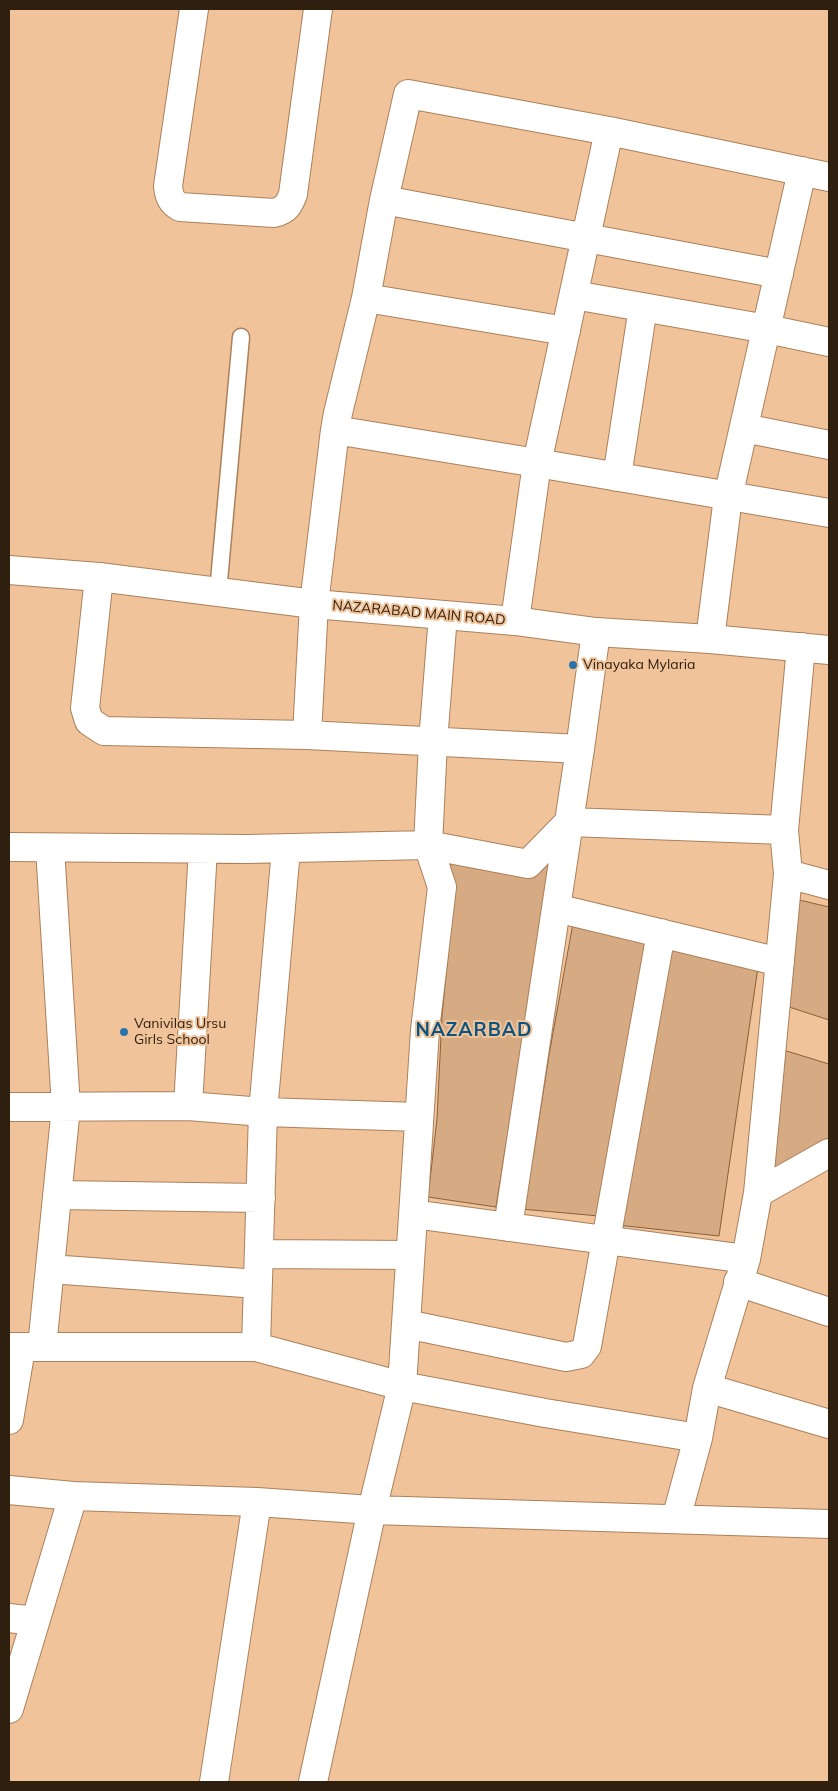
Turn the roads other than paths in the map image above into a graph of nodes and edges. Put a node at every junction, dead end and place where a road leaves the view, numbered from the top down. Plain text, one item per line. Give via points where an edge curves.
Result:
1 (194, 9) edge
2 (318, 9) edge
3 (609, 131) junction
4 (802, 171) junction
5 (829, 177) edge
6 (384, 200) junction
7 (586, 239) junction
8 (779, 274) junction
9 (574, 295) junction
10 (366, 298) junction
11 (644, 307) junction
12 (767, 329) junction
13 (566, 331) junction
14 (241, 337) dead end
15 (829, 342) edge
16 (744, 428) junction
17 (335, 430) junction
18 (829, 445) edge
19 (537, 463) junction
20 (616, 477) junction
21 (728, 497) junction
22 (829, 513) edge
23 (9, 570) edge
24 (99, 577) junction
25 (218, 592) junction
26 (314, 604) junction
27 (443, 615) junction
28 (515, 621) junction
29 (596, 632) junction
30 (710, 639) junction
31 (801, 647) junction
32 (829, 650) edge
33 (307, 734) junction
34 (433, 742) junction
35 (580, 749) junction
36 (569, 822) junction
37 (784, 830) junction
38 (428, 845) junction
39 (9, 847) edge
40 (50, 848) junction
41 (203, 849) junction
42 (286, 849) junction
43 (788, 874) junction
44 (829, 884) edge
45 (556, 908) junction
46 (661, 933) junction
47 (780, 962) junction
48 (188, 1106) junction
49 (9, 1107) edge
50 (66, 1107) junction
51 (263, 1112) junction
52 (419, 1117) junction
53 (829, 1153) edge
54 (758, 1193) junction
55 (57, 1195) junction
56 (262, 1198) junction
57 (413, 1214) junction
58 (508, 1227) junction
59 (606, 1240) junction
60 (260, 1254) junction
61 (410, 1255) junction
62 (50, 1269) junction
63 (742, 1270) junction
64 (258, 1284) junction
65 (829, 1312) edge
66 (406, 1324) junction
67 (256, 1347) junction
68 (24, 1348) edge
69 (402, 1386) junction
70 (708, 1388) junction
71 (9, 1420) edge
72 (829, 1424) edge
73 (698, 1438) junction
74 (9, 1490) edge
75 (73, 1496) junction
76 (257, 1502) junction
77 (372, 1510) junction
78 (676, 1520) junction
79 (829, 1524) edge
80 (9, 1618) edge
81 (35, 1621) junction
82 (9, 1709) edge
83 (214, 1782) edge
84 (313, 1782) edge

1 - 2 street via 169,194 174,204 180,207 274,213 282,211 293,194
3 - 4 street
3 - 6 street via 408,94
3 - 7 street
4 - 5 street
4 - 8 street
6 - 7 street
6 - 10 street
7 - 8 street
7 - 9 street
8 - 12 street
9 - 11 street
9 - 13 street
10 - 13 street
10 - 17 street
11 - 12 street
11 - 20 street
12 - 15 street
12 - 16 street
13 - 19 street
14 - 25 lane
16 - 18 street
16 - 21 street
17 - 19 street
17 - 26 street
19 - 20 street
19 - 28 street
20 - 21 street
21 - 22 street
21 - 30 street
23 - 24 street, NAZARABAD MAIN ROAD
24 - 25 street, NAZARABAD MAIN ROAD
24 - 33 street via 86,692 85,708 89,721 104,731
25 - 26 street, NAZARABAD MAIN ROAD
26 - 27 street, NAZARABAD MAIN ROAD
26 - 33 street
27 - 28 street, NAZARABAD MAIN ROAD
27 - 34 street
28 - 29 street, NAZARABAD MAIN ROAD
29 - 30 street, NAZARABAD MAIN ROAD
29 - 35 street
30 - 31 street, NAZARABAD MAIN ROAD
31 - 32 street, NAZARABAD MAIN ROAD
31 - 37 street
33 - 34 street
34 - 35 street
34 - 38 street
35 - 36 street
36 - 37 street
36 - 38 street via 528,864
36 - 45 street
37 - 43 street
38 - 42 street
38 - 52 street via 442,887 425,1030
39 - 40 street
40 - 41 street
40 - 50 street
41 - 42 street
41 - 48 street
42 - 51 street
43 - 44 street
43 - 47 street
45 - 46 street
45 - 58 street
46 - 47 street
46 - 59 street
47 - 54 street
48 - 50 street
48 - 51 street
49 - 50 street
50 - 55 street
51 - 52 street
51 - 56 street
52 - 57 street
53 - 54 street
54 - 63 street
55 - 56 street
55 - 62 street
56 - 60 street
57 - 58 street
57 - 61 street
58 - 59 street
59 - 63 street
59 - 66 street via 587,1346 581,1354 566,1357
60 - 61 street
60 - 64 street
61 - 66 street
62 - 64 street
62 - 68 street
63 - 65 street
63 - 70 street
64 - 67 street
66 - 69 street
67 - 68 street
67 - 69 street
68 - 71 street
69 - 73 street
69 - 77 street
70 - 72 street
70 - 73 street
73 - 78 street
74 - 75 street
75 - 76 street
75 - 81 street
76 - 77 street
76 - 83 street
77 - 78 street
77 - 84 street
78 - 79 street
80 - 81 street
81 - 82 street

